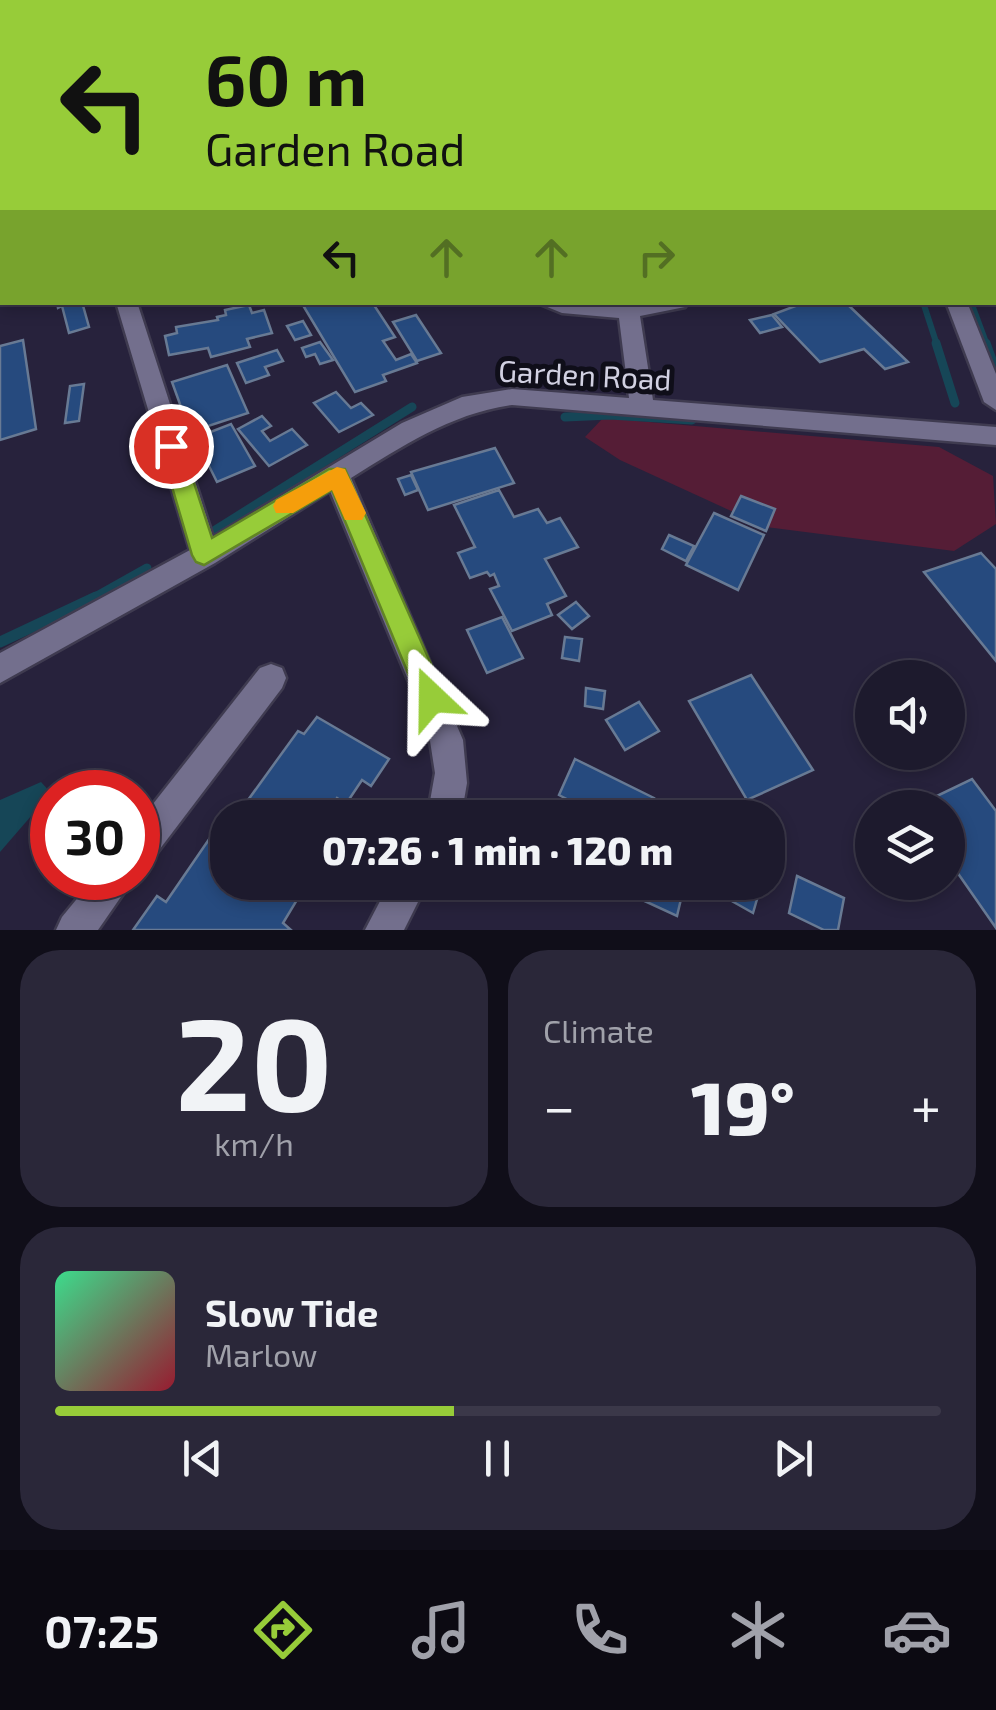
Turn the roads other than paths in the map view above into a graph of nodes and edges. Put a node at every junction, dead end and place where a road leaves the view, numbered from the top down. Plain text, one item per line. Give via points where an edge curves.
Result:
1 (127, 305) edge
2 (555, 305) edge
3 (666, 305) edge
4 (957, 305) edge
5 (629, 314) junction
6 (996, 402) edge
7 (642, 408) junction
8 (996, 436) edge
9 (337, 476) junction
10 (204, 555) junction
11 (0, 669) edge
12 (271, 678) dead end
13 (450, 800) edge
14 (160, 822) edge
15 (99, 900) edge
16 (400, 900) edge
17 (76, 930) edge
18 (384, 930) edge

1 - 10 street
2 - 5 street
3 - 5 street
4 - 6 street
5 - 7 street
7 - 8 street, Garden Road
7 - 9 street, Garden Road via 512,397 470,403 411,429
9 - 10 street, Garden Road
9 - 13 street via 444,728 453,759
10 - 11 street, Garden Road
12 - 14 street
15 - 17 street
16 - 18 street

